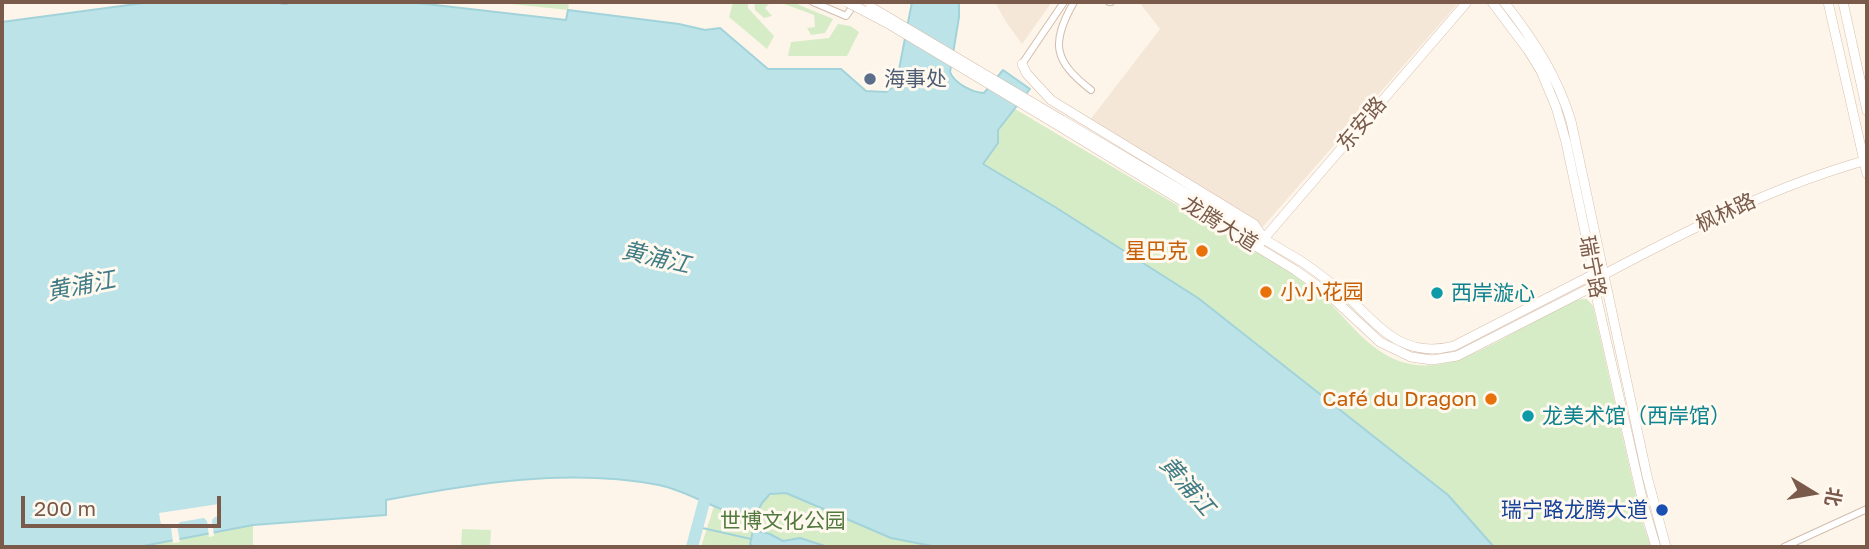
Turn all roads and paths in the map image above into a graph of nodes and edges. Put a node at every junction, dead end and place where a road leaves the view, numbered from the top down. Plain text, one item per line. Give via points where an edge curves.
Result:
1 (813, 2) edge
2 (846, 2) edge
3 (856, 2) edge
4 (862, 2) edge
5 (1064, 2) edge
6 (1074, 2) edge
7 (1467, 2) edge
8 (1492, 2) edge
9 (1504, 2) edge
10 (1828, 2) edge
11 (1843, 2) edge
12 (1022, 64) joint
13 (1091, 90) dead end
14 (1867, 111) edge
15 (1866, 161) edge
16 (1867, 174) edge
17 (1154, 179) junction
18 (1264, 239) junction
19 (1258, 248) junction
20 (1594, 274) junction
21 (1605, 274) junction
22 (1594, 286) junction
23 (1867, 509) edge
24 (1656, 547) edge
25 (1666, 547) edge
26 (1784, 547) edge

1 - 3 street via 846,16
2 - 17 main road, 龙腾大道, bridge
4 - 17 main road, 龙腾大道, bridge
5 - 12 street
6 - 13 street via 1058,44 1071,75
7 - 18 main road, 东安路
8 - 20 main road, 瑞宁路 via 1528,50 1556,107
9 - 21 main road, 瑞宁路 via 1537,46 1566,103
10 - 15 main road
11 - 14 main road
12 - 18 main road via 1051,100 1254,224
15 - 16 main road
15 - 21 main road, 枫林路 via 1808,177 1736,207
17 - 18 main road, 龙腾大道
17 - 19 main road, 龙腾大道
18 - 19 main road, 东安路
18 - 20 main road, 龙腾大道 via 1333,284 1395,340 1422,349 1443,349 1464,341
19 - 22 main road, 龙腾大道 via 1326,292 1390,349 1421,359 1444,359 1468,351
20 - 21 main road, 龙腾大道
20 - 22 main road, 瑞宁路
21 - 22 main road, 枫林路
21 - 25 main road, 瑞宁路
22 - 24 main road, 瑞宁路
23 - 26 street

